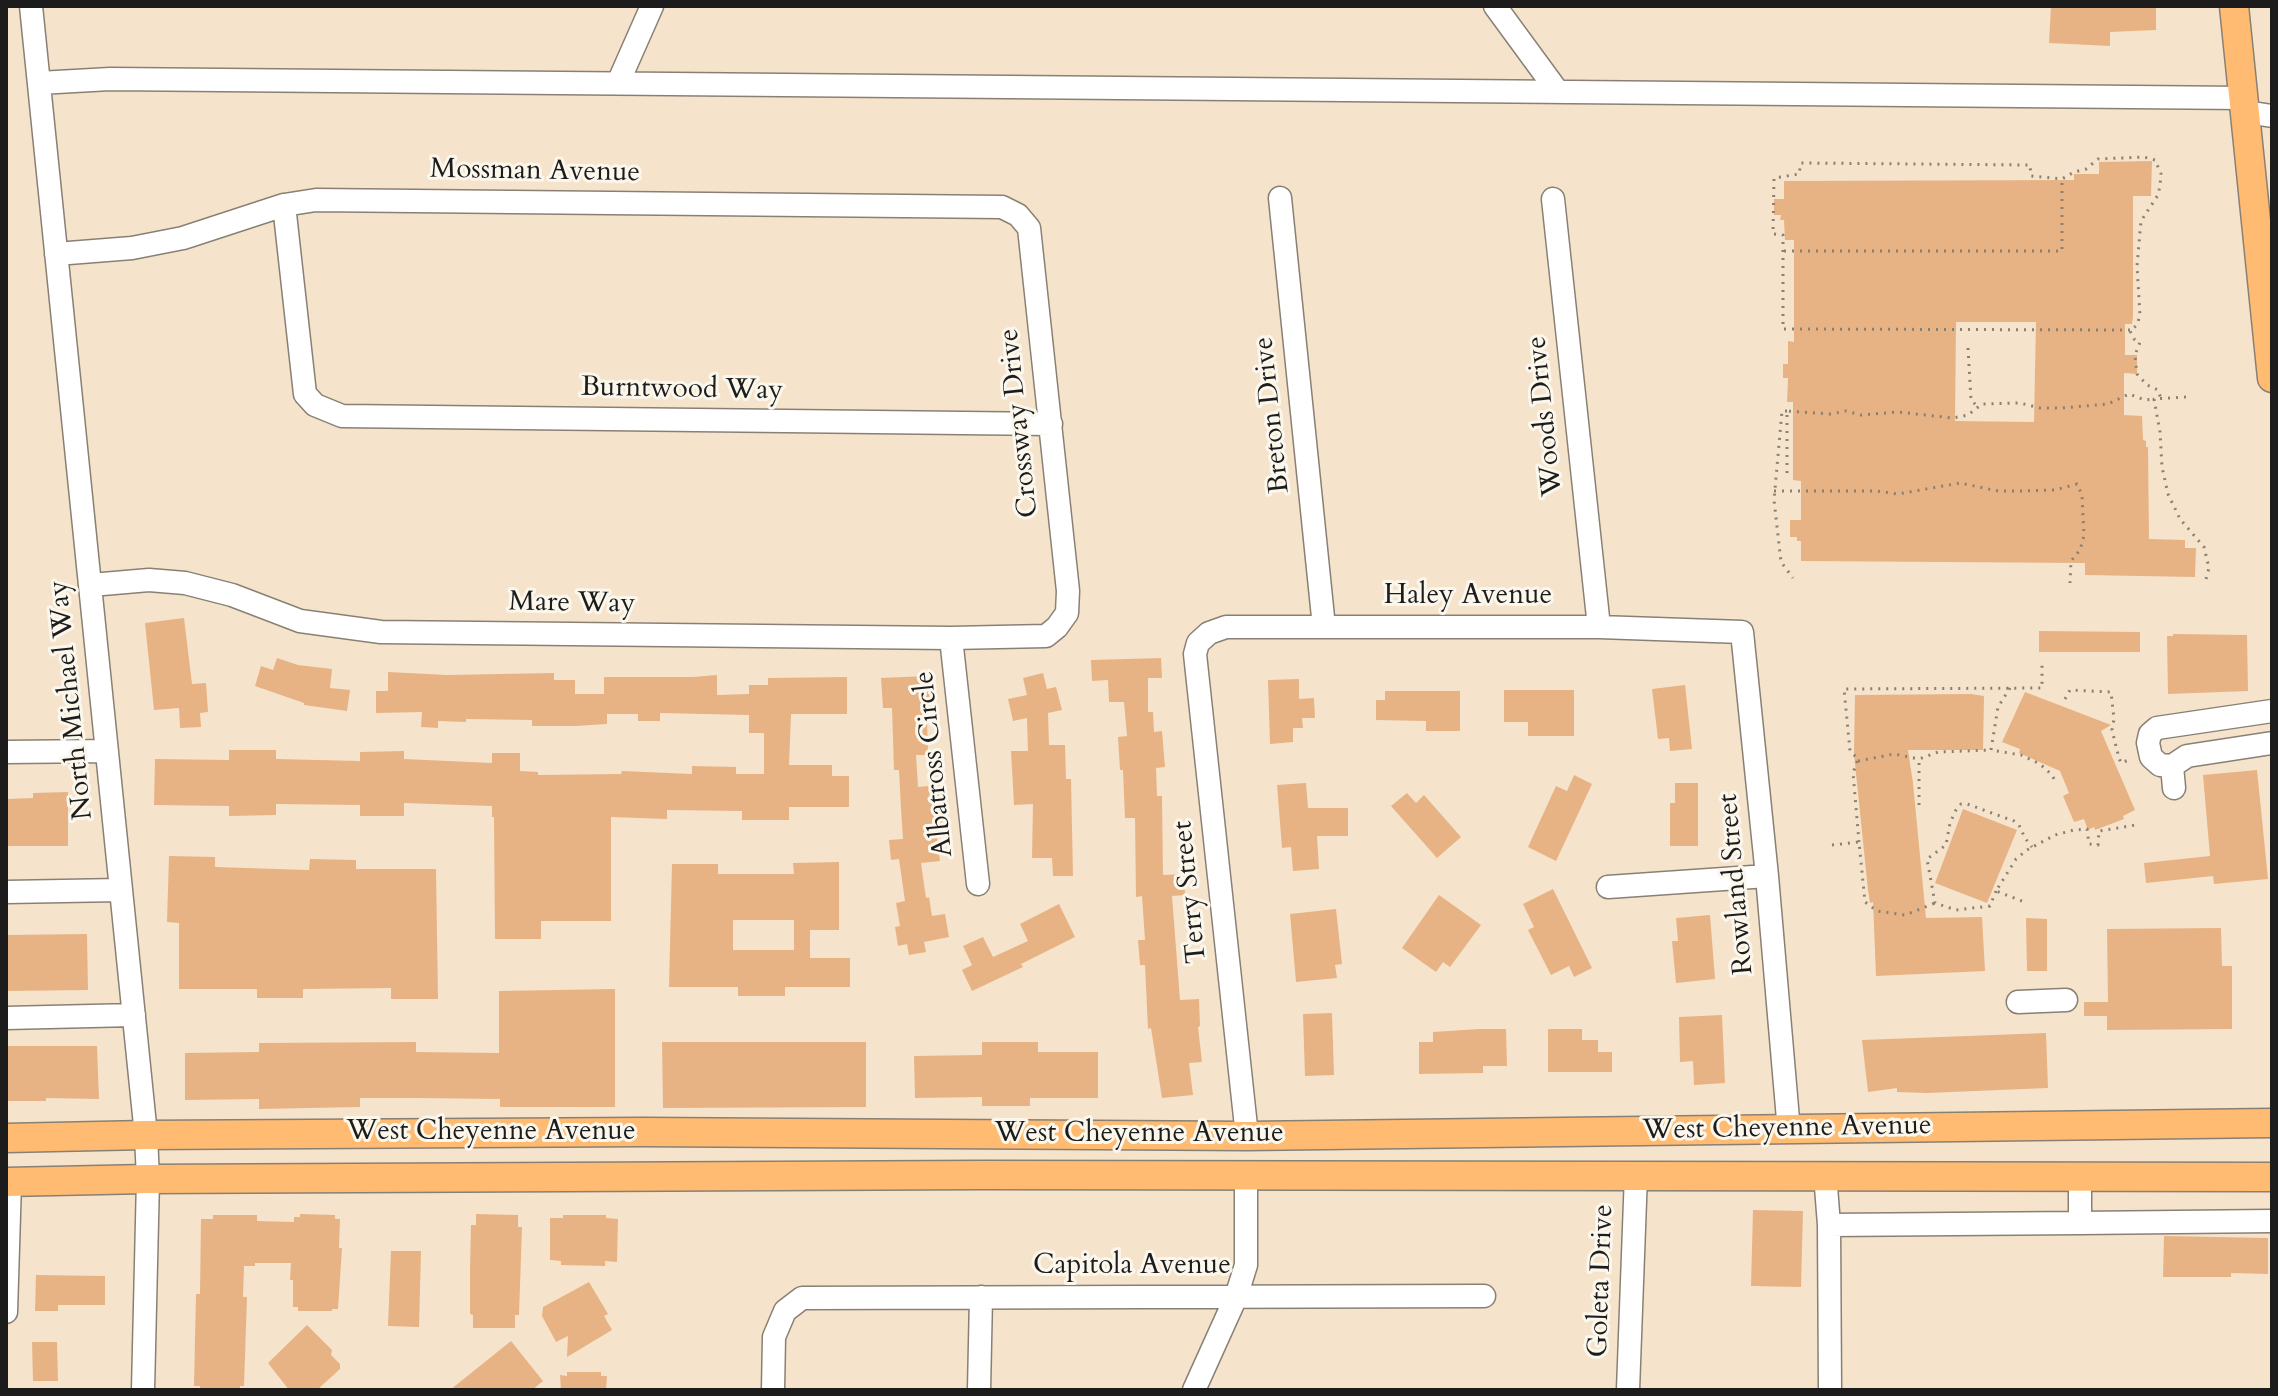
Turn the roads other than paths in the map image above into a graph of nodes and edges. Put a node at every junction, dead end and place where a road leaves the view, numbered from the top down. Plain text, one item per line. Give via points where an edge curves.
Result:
1 (31, 6) edge
2 (652, 6) edge
3 (1495, 6) edge
4 (2234, 6) edge
5 (39, 83) junction
6 (618, 83) junction
7 (1558, 92) junction
8 (2254, 109) edge
9 (1280, 198) dead end
10 (1553, 199) dead end
11 (284, 205) junction
12 (1018, 215) joint
13 (56, 254) junction
14 (2272, 378) edge
15 (1051, 424) junction
16 (91, 585) junction
17 (1057, 627) joint
18 (1324, 627) junction
19 (1599, 627) junction
20 (1742, 632) joint
21 (951, 638) junction
22 (1198, 643) joint
23 (2272, 711) edge
24 (2272, 743) edge
25 (107, 751) junction
26 (6, 752) edge
27 (1767, 876) junction
28 (978, 884) dead end
29 (1608, 887) dead end
30 (120, 890) junction
31 (6, 892) edge
32 (2055, 1000) dead end
33 (2018, 1002) dead end
34 (134, 1015) junction
35 (6, 1018) edge
36 (2272, 1123) edge
37 (1789, 1131) junction
38 (1478, 1134) junction
39 (146, 1135) junction
40 (1247, 1136) junction
41 (6, 1138) edge
42 (1246, 1174) junction
43 (1636, 1174) junction
44 (1825, 1174) junction
45 (983, 1175) junction
46 (2080, 1177) junction
47 (2272, 1177) edge
48 (148, 1179) junction
49 (8, 1182) edge
50 (2272, 1221) edge
51 (2080, 1223) junction
52 (1829, 1225) junction
53 (1484, 1296) dead end
54 (981, 1297) junction
55 (1236, 1297) junction
56 (6, 1312) edge
57 (143, 1390) edge
58 (773, 1390) edge
59 (979, 1390) edge
60 (1194, 1390) edge
61 (1628, 1390) edge
62 (1830, 1390) edge

1 - 5 street, North Michael Way
2 - 6 street
3 - 7 street
4 - 8 main road
5 - 6 street
5 - 13 street, North Michael Way
6 - 7 street
7 - 8 street
8 - 14 main road
9 - 18 street, Breton Drive
10 - 19 street, Woods Drive
11 - 12 street, Mossman Avenue via 316,200 1002,207
11 - 13 street, Mossman Avenue via 183,238
11 - 15 street, Burntwood Way via 305,394 315,405 342,416
12 - 15 street, Crossway Drive via 1029,228
13 - 16 street, North Michael Way
15 - 17 street, Crossway Drive via 1068,591 1067,613
16 - 21 street, Mare Way via 185,583 300,621 381,632
16 - 25 street, North Michael Way
17 - 21 street, Mare Way via 1046,636
18 - 19 street, Haley Avenue
18 - 22 street, Haley Avenue via 1226,627
19 - 20 street, Haley Avenue
20 - 27 street, Rowland Street
21 - 28 street, Albatross Circle
22 - 40 street, Terry Street via 1195,654
23 - 24 street via 2151,719 2150,752 2173,777 2187,756
25 - 26 street
25 - 30 street, North Michael Way
27 - 29 street
27 - 37 street, Rowland Street
30 - 31 street
30 - 34 street, North Michael Way
32 - 33 street
34 - 35 street
34 - 39 street, North Michael Way
36 - 37 main road, West Cheyenne Avenue
37 - 38 main road, West Cheyenne Avenue
38 - 40 main road, West Cheyenne Avenue
38 - 42 main road via 1446,1145 1264,1156
39 - 40 main road, West Cheyenne Avenue
39 - 41 main road, West Cheyenne Avenue
39 - 48 street, North Michael Way
40 - 45 main road via 1229,1159 1018,1166
42 - 43 main road, West Cheyenne Avenue
42 - 45 main road, West Cheyenne Avenue
42 - 55 street via 1246,1265
43 - 44 main road, West Cheyenne Avenue
43 - 61 street, Goleta Drive
44 - 46 main road, West Cheyenne Avenue
44 - 52 street
45 - 48 main road, West Cheyenne Avenue
46 - 47 main road, West Cheyenne Avenue
46 - 51 street
48 - 49 main road, West Cheyenne Avenue
48 - 57 street, North Michael Way
49 - 56 street
50 - 51 street
51 - 52 street
52 - 62 street
53 - 55 street, Capitola Avenue
54 - 55 street, Capitola Avenue
54 - 58 street, Capitola Avenue via 802,1298 785,1311 774,1337
54 - 59 street
55 - 60 street

